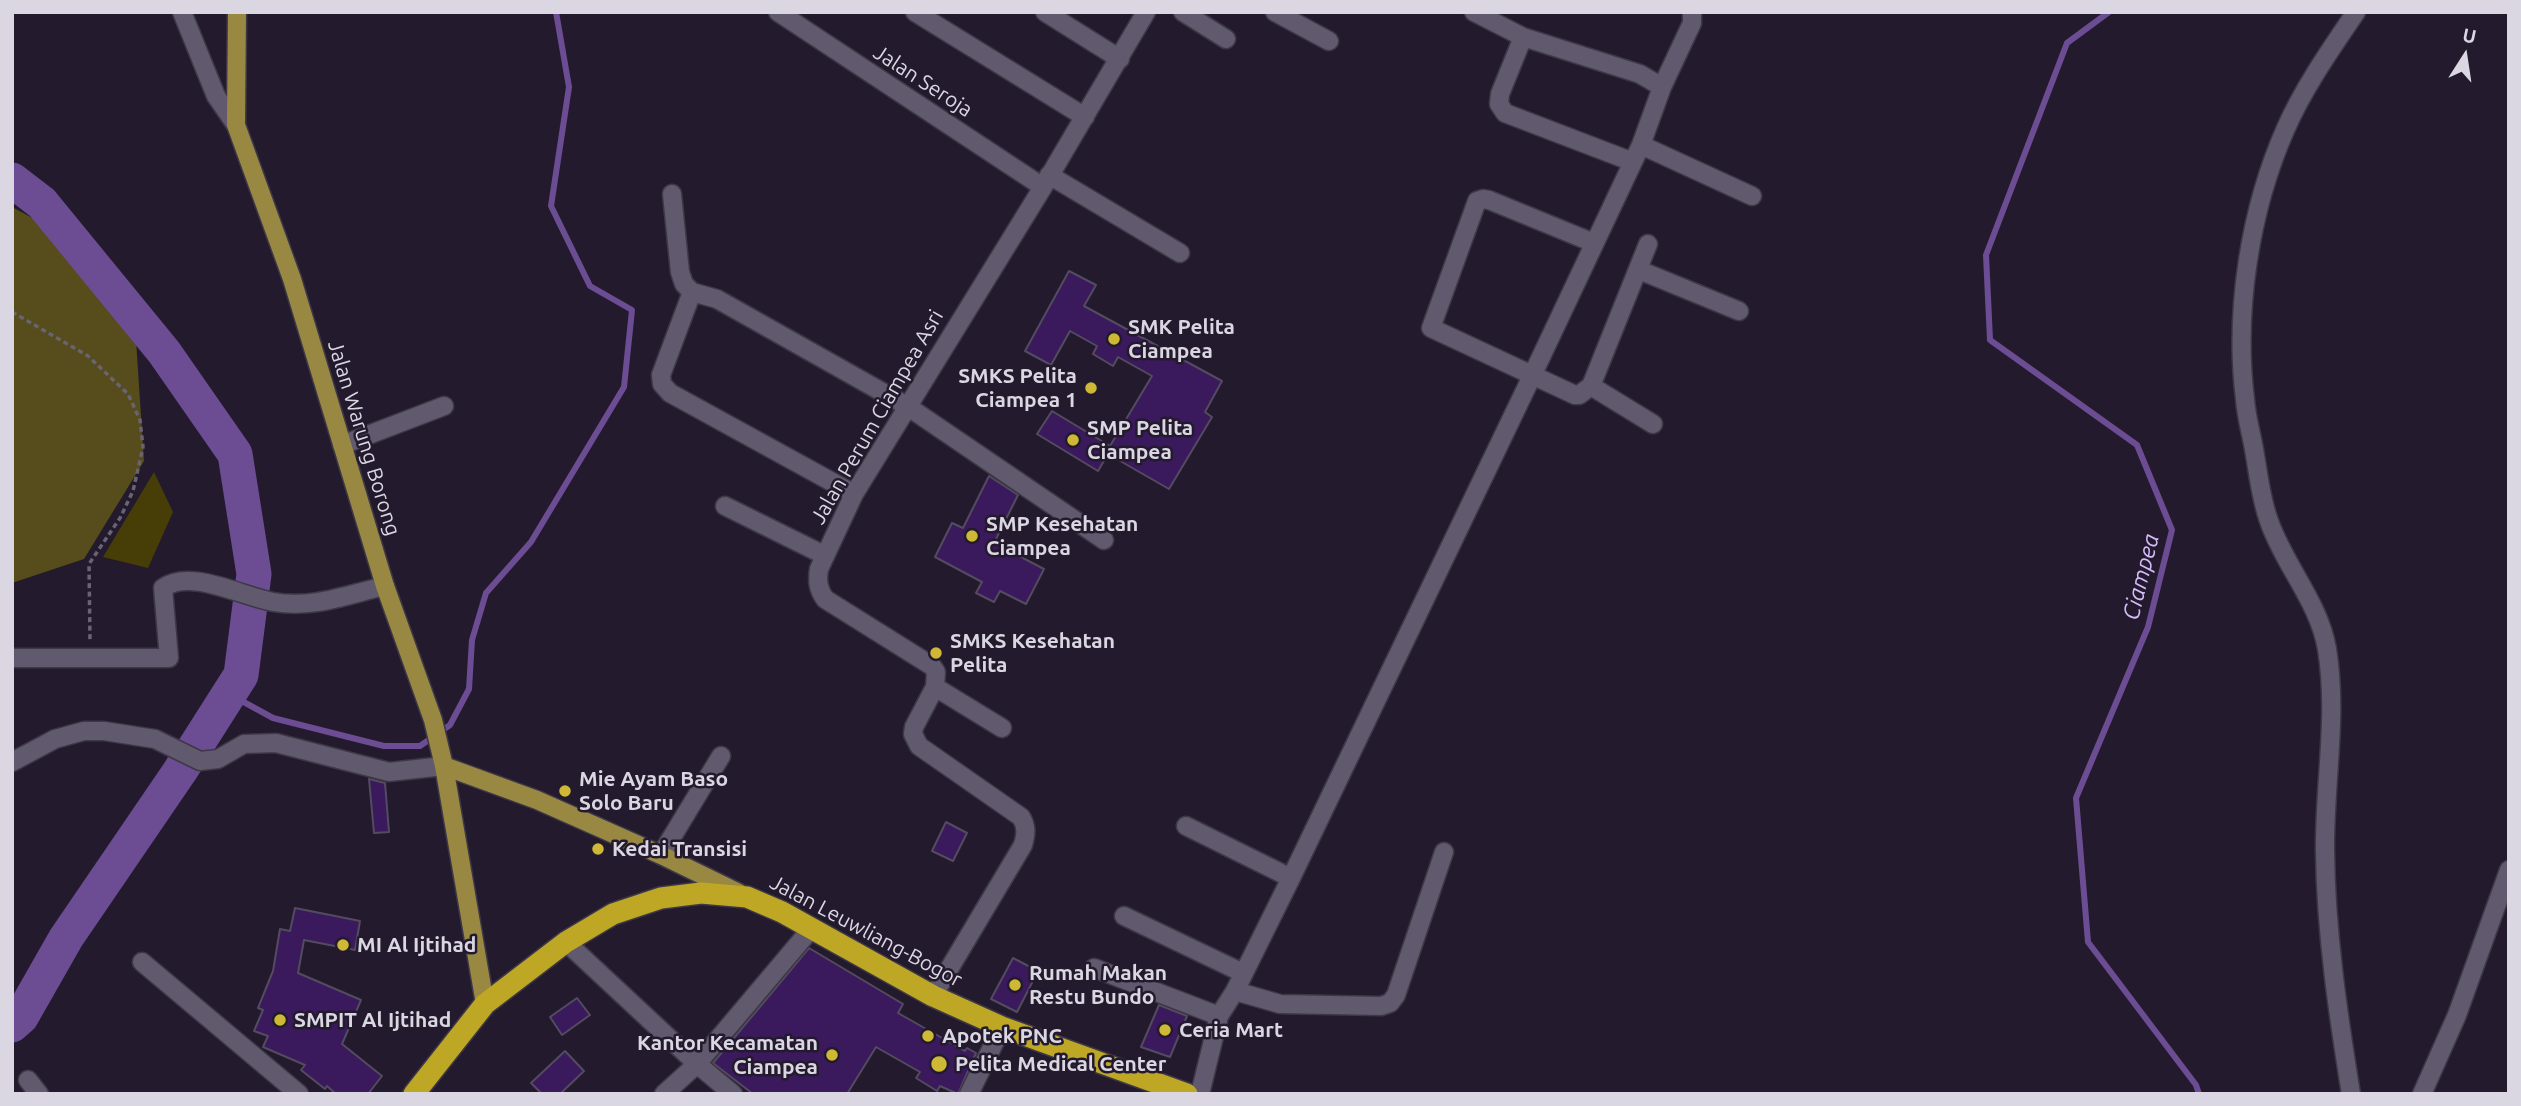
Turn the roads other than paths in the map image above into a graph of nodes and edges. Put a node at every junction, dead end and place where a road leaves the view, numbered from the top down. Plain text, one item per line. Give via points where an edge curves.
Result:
1 (182, 12) edge
2 (237, 12) edge
3 (778, 12) edge
4 (915, 12) edge
5 (1045, 12) edge
6 (1146, 12) edge
7 (1182, 12) edge
8 (1275, 12) edge
9 (1474, 12) edge
10 (1692, 12) edge
11 (2356, 12) edge
12 (1523, 37) junction
13 (1226, 39) dead end
14 (1329, 40) dead end
15 (1120, 59) junction
16 (1661, 88) junction
17 (1085, 117) junction
18 (236, 125) junction
19 (1641, 145) junction
20 (1633, 162) junction
21 (1046, 181) junction
22 (673, 194) dead end
23 (1752, 196) dead end
24 (1594, 243) junction
25 (1648, 244) dead end
26 (1180, 253) dead end
27 (1639, 270) junction
28 (692, 292) junction
29 (1739, 311) dead end
30 (1532, 376) junction
31 (1591, 386) junction
32 (444, 406) dead end
33 (907, 406) junction
34 (1653, 424) dead end
35 (342, 445) junction
36 (854, 494) junction
37 (725, 506) dead end
38 (1104, 540) dead end
39 (824, 555) junction
40 (385, 586) junction
41 (12, 658) edge
42 (935, 687) junction
43 (1002, 728) dead end
44 (720, 756) dead end
45 (12, 762) edge
46 (444, 766) junction
47 (1186, 825) dead end
48 (1444, 852) dead end
49 (661, 855) junction
50 (2509, 870) edge
51 (1291, 878) junction
52 (747, 897) junction
53 (1124, 916) dead end
54 (811, 929) junction
55 (566, 942) junction
56 (142, 962) dead end
57 (1094, 968) dead end
58 (1243, 973) junction
59 (1235, 991) junction
60 (933, 996) junction
61 (485, 1004) junction
62 (1219, 1016) junction
63 (1002, 1027) junction
64 (697, 1064) junction
65 (299, 1094) edge
66 (414, 1094) edge
67 (664, 1094) edge
68 (733, 1094) edge
69 (969, 1094) edge
70 (1187, 1094) edge
71 (1200, 1094) edge
72 (2351, 1094) edge
73 (2422, 1094) edge

1 - 18 street via 216,96
2 - 18 main road
3 - 21 street, Jalan Seroja
4 - 17 street
5 - 15 street
6 - 15 street, Jalan Perum Ciampea Asri
7 - 13 street
8 - 14 street
9 - 12 street
10 - 16 street via 1692,23
11 - 72 street via 2286,128 2250,248 2242,319 2244,398 2268,520 2314,608 2327,647 2332,699 2325,851 2331,956
12 - 16 street via 1640,74
12 - 20 street via 1500,94 1499,104 1505,113
15 - 17 street, Jalan Perum Ciampea Asri
16 - 19 street
17 - 21 street, Jalan Perum Ciampea Asri
18 - 35 main road, Jalan Warung Borong via 292,279
19 - 20 street
19 - 23 street
20 - 24 street
21 - 26 street, Jalan Seroja
21 - 33 street, Jalan Perum Ciampea Asri
22 - 28 street via 680,272
24 - 30 street
24 - 30 street via 1489,200 1477,201 1431,328
25 - 27 street
27 - 29 street
27 - 31 street
28 - 33 street via 717,299
28 - 36 street via 661,375 662,384 670,393
30 - 31 street via 1575,395
30 - 51 street
31 - 34 street
32 - 35 street
33 - 36 street, Jalan Perum Ciampea Asri
33 - 38 street
35 - 40 main road, Jalan Warung Borong
36 - 39 street, Jalan Perum Ciampea Asri
37 - 39 street
39 - 42 street, Jalan Perum Ciampea Asri via 817,580 825,598 932,666
40 - 41 street via 313,605 273,602 182,580 163,588 169,658
40 - 46 main road, Jalan Warung Borong via 433,720
42 - 43 street
42 - 60 street via 914,727 915,741 1021,817 1026,833
44 - 49 street
45 - 46 street via 55,738 104,731 155,739 200,761 218,759 244,744 276,743 388,772
46 - 49 main road via 537,800
46 - 61 main road, Jalan Warung Borong
47 - 51 street
48 - 59 street via 1390,1003 1280,1004
49 - 52 main road
50 - 73 street via 2457,1015
51 - 58 street
52 - 54 highway, Jalan Leuwliang-Bogor
52 - 55 highway, Jalan Leuwliang-Bogor via 701,893 661,898 614,914
53 - 58 street
54 - 60 highway, Jalan Leuwliang-Bogor
54 - 64 street
55 - 61 highway, Jalan Leuwliang-Bogor
55 - 64 street
56 - 65 street
57 - 62 street
58 - 59 street
59 - 62 street
60 - 63 highway, Jalan Leuwliang-Bogor
61 - 66 highway, Jalan Leuwliang-Bogor
62 - 71 street
63 - 69 street
63 - 70 highway, Jalan Leuwliang-Bogor
64 - 67 street
64 - 68 street

